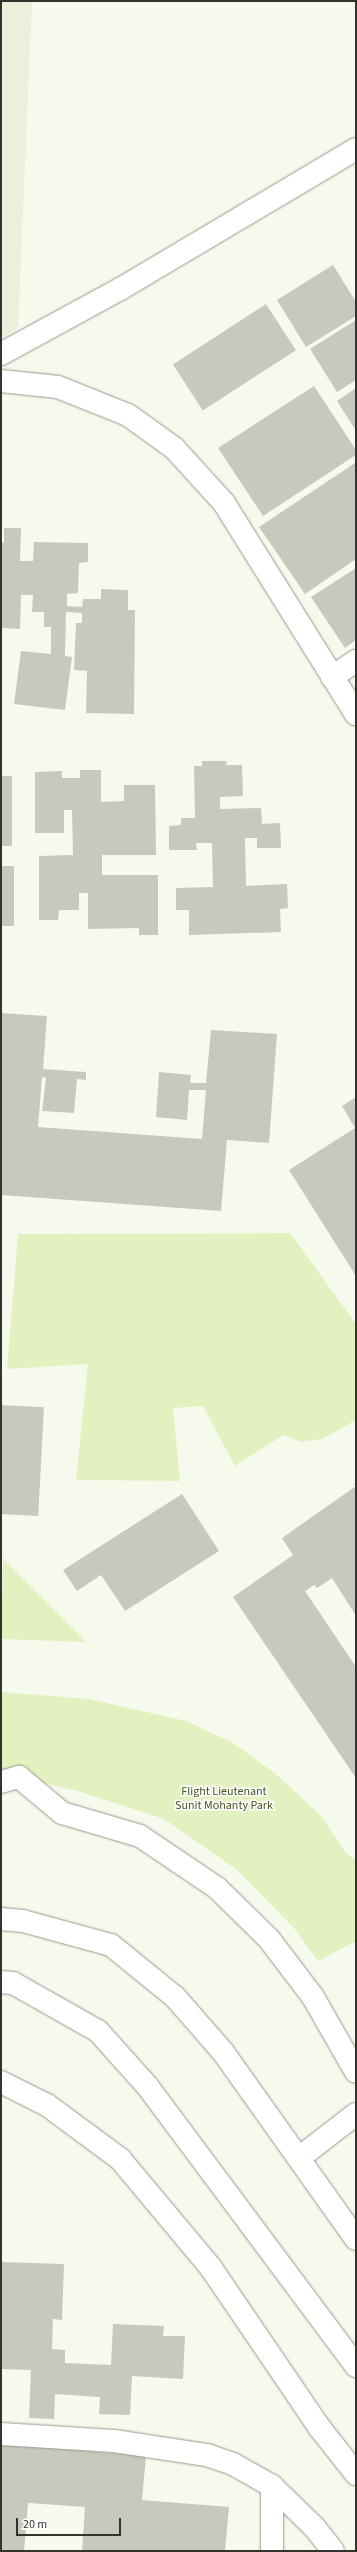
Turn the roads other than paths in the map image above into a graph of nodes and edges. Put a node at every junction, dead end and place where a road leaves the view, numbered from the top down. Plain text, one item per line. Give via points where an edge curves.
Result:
1 (356, 150) edge
2 (1, 354) edge
3 (1, 381) edge
4 (356, 661) edge
5 (332, 677) junction
6 (356, 714) edge
7 (1, 1782) edge
8 (1, 1919) edge
9 (1, 1982) edge
10 (356, 2072) edge
11 (1, 2082) edge
12 (356, 2114) edge
13 (299, 2158) junction
14 (356, 2239) edge
15 (356, 2366) edge
16 (1, 2434) edge
17 (356, 2474) edge
18 (272, 2486) junction
19 (272, 2551) edge
20 (333, 2551) edge

1 - 2 street via 122,288
3 - 5 street via 58,387 128,415 174,448 224,503
4 - 5 street
5 - 6 street
7 - 10 street via 19,1777 62,1813 140,1836 217,1888 269,1939 313,1997
8 - 13 street via 23,1921 111,1945 174,1997 223,2052
9 - 15 street via 13,1983 98,2031 148,2087
11 - 17 street via 46,2105 120,2159 211,2268 319,2427
12 - 13 street
13 - 14 street
16 - 18 street via 114,2441 207,2455 233,2464
18 - 19 street
18 - 20 street via 315,2528

